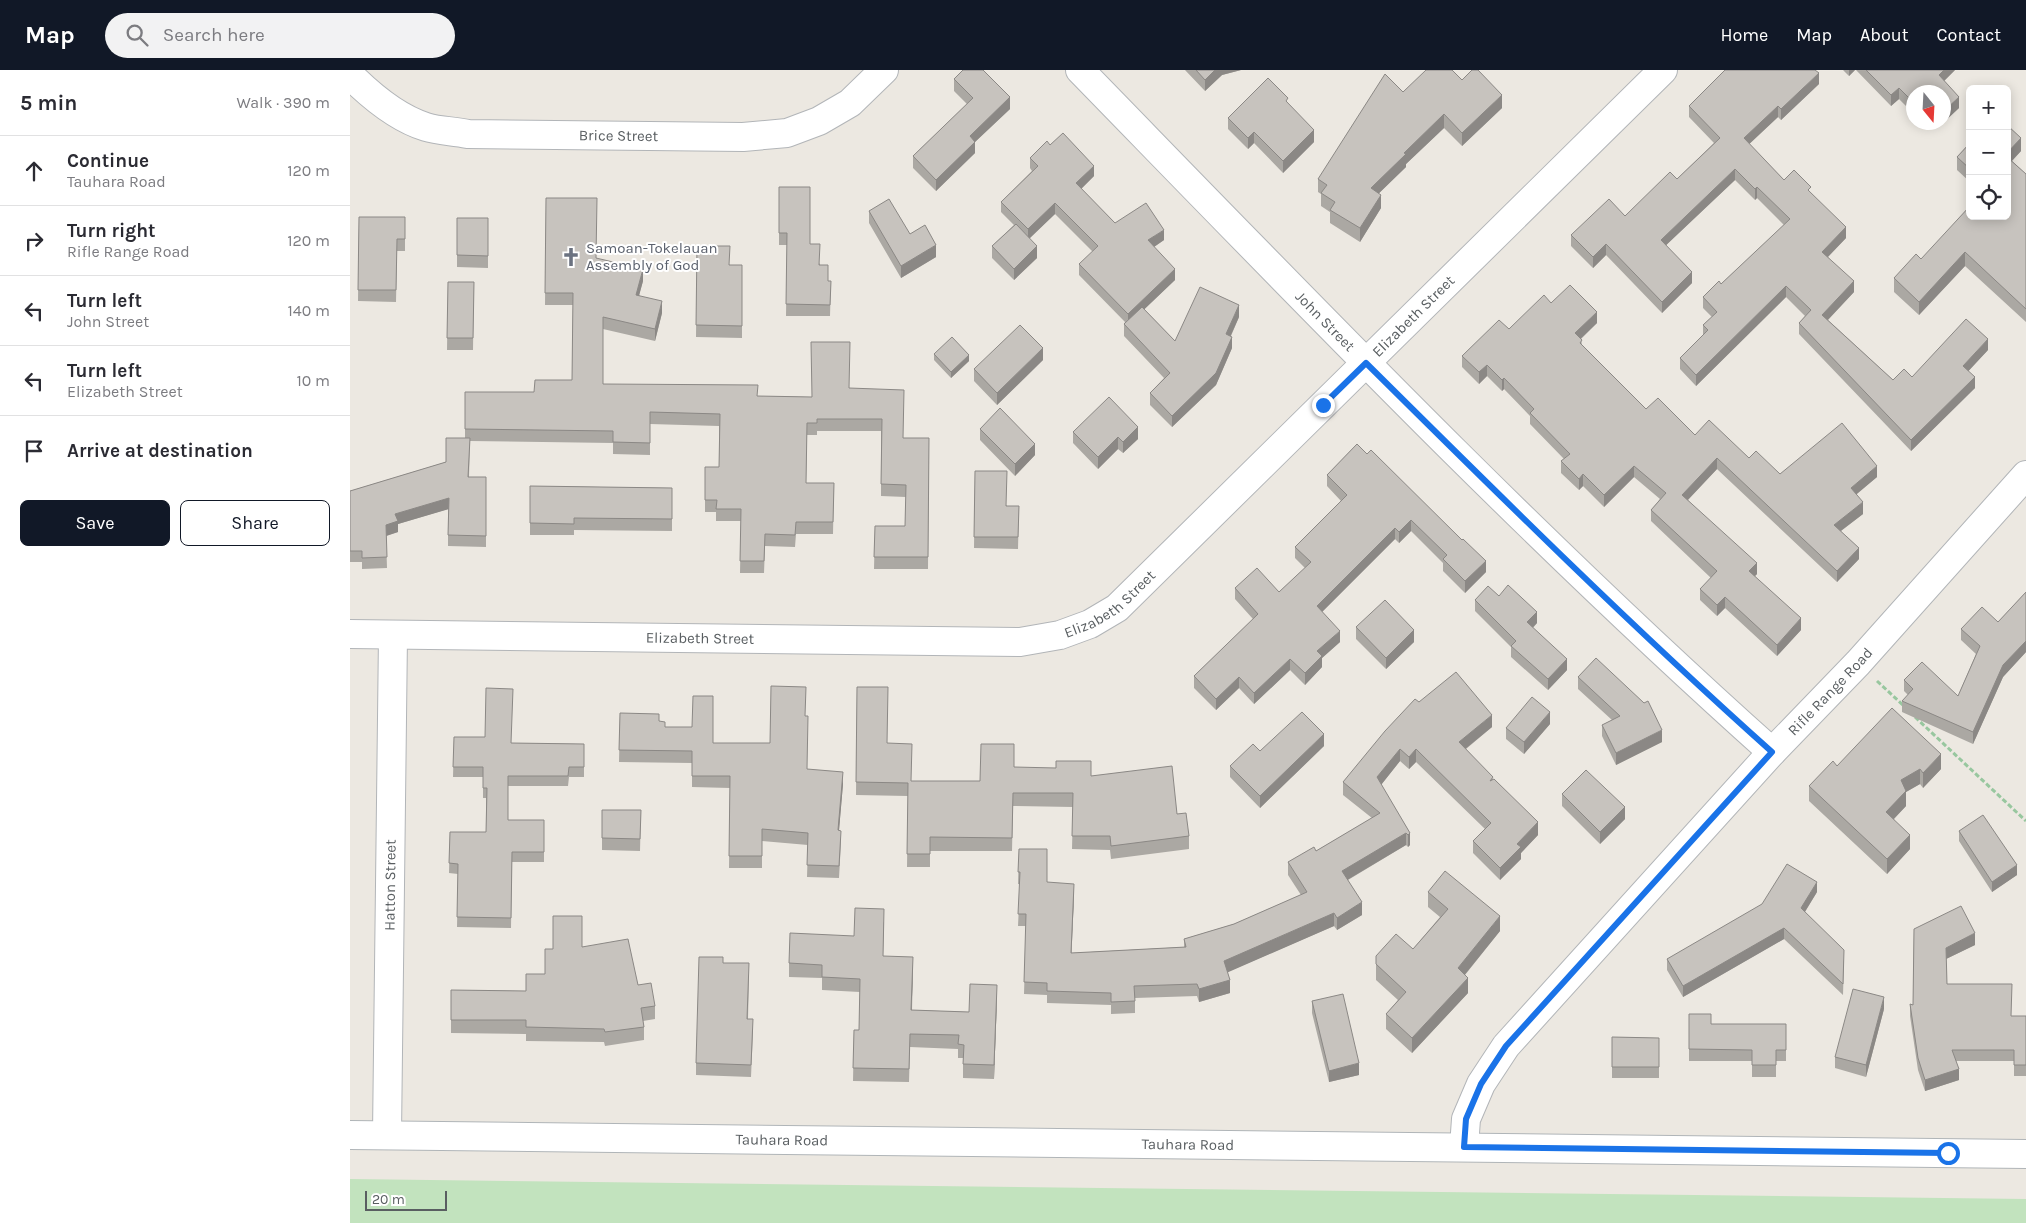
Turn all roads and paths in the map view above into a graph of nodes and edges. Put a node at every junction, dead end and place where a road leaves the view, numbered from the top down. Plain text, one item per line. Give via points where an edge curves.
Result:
1 (884, 70) edge
2 (1080, 70) edge
3 (1663, 70) edge
4 (350, 75) edge
5 (1366, 363) junction
6 (2026, 475) edge
7 (350, 634) edge
8 (393, 635) junction
9 (1858, 663) junction
10 (1907, 709) edge
11 (1914, 716) edge
12 (1772, 752) junction
13 (2026, 821) edge
14 (350, 1135) edge
15 (386, 1135) junction
16 (1464, 1147) junction
17 (2026, 1154) edge

1 - 4 street, Brice Street via 850,103 819,121 787,133 743,137 468,134 425,127 395,112
2 - 5 street, John Street
3 - 5 street, Elizabeth Street
5 - 8 street, Elizabeth Street via 1117,608 1090,624 1060,635 1020,642
5 - 12 street, John Street via 1472,469
6 - 9 street, Rifle Range Road
7 - 8 street, Elizabeth Street
8 - 15 street, Hatton Street
9 - 10 path
9 - 12 street, Rifle Range Road
11 - 13 path
12 - 16 street, Rifle Range Road via 1506,1046 1481,1084 1466,1119
14 - 15 street, Tauhara Road
15 - 16 street, Tauhara Road
16 - 17 street, Tauhara Road

